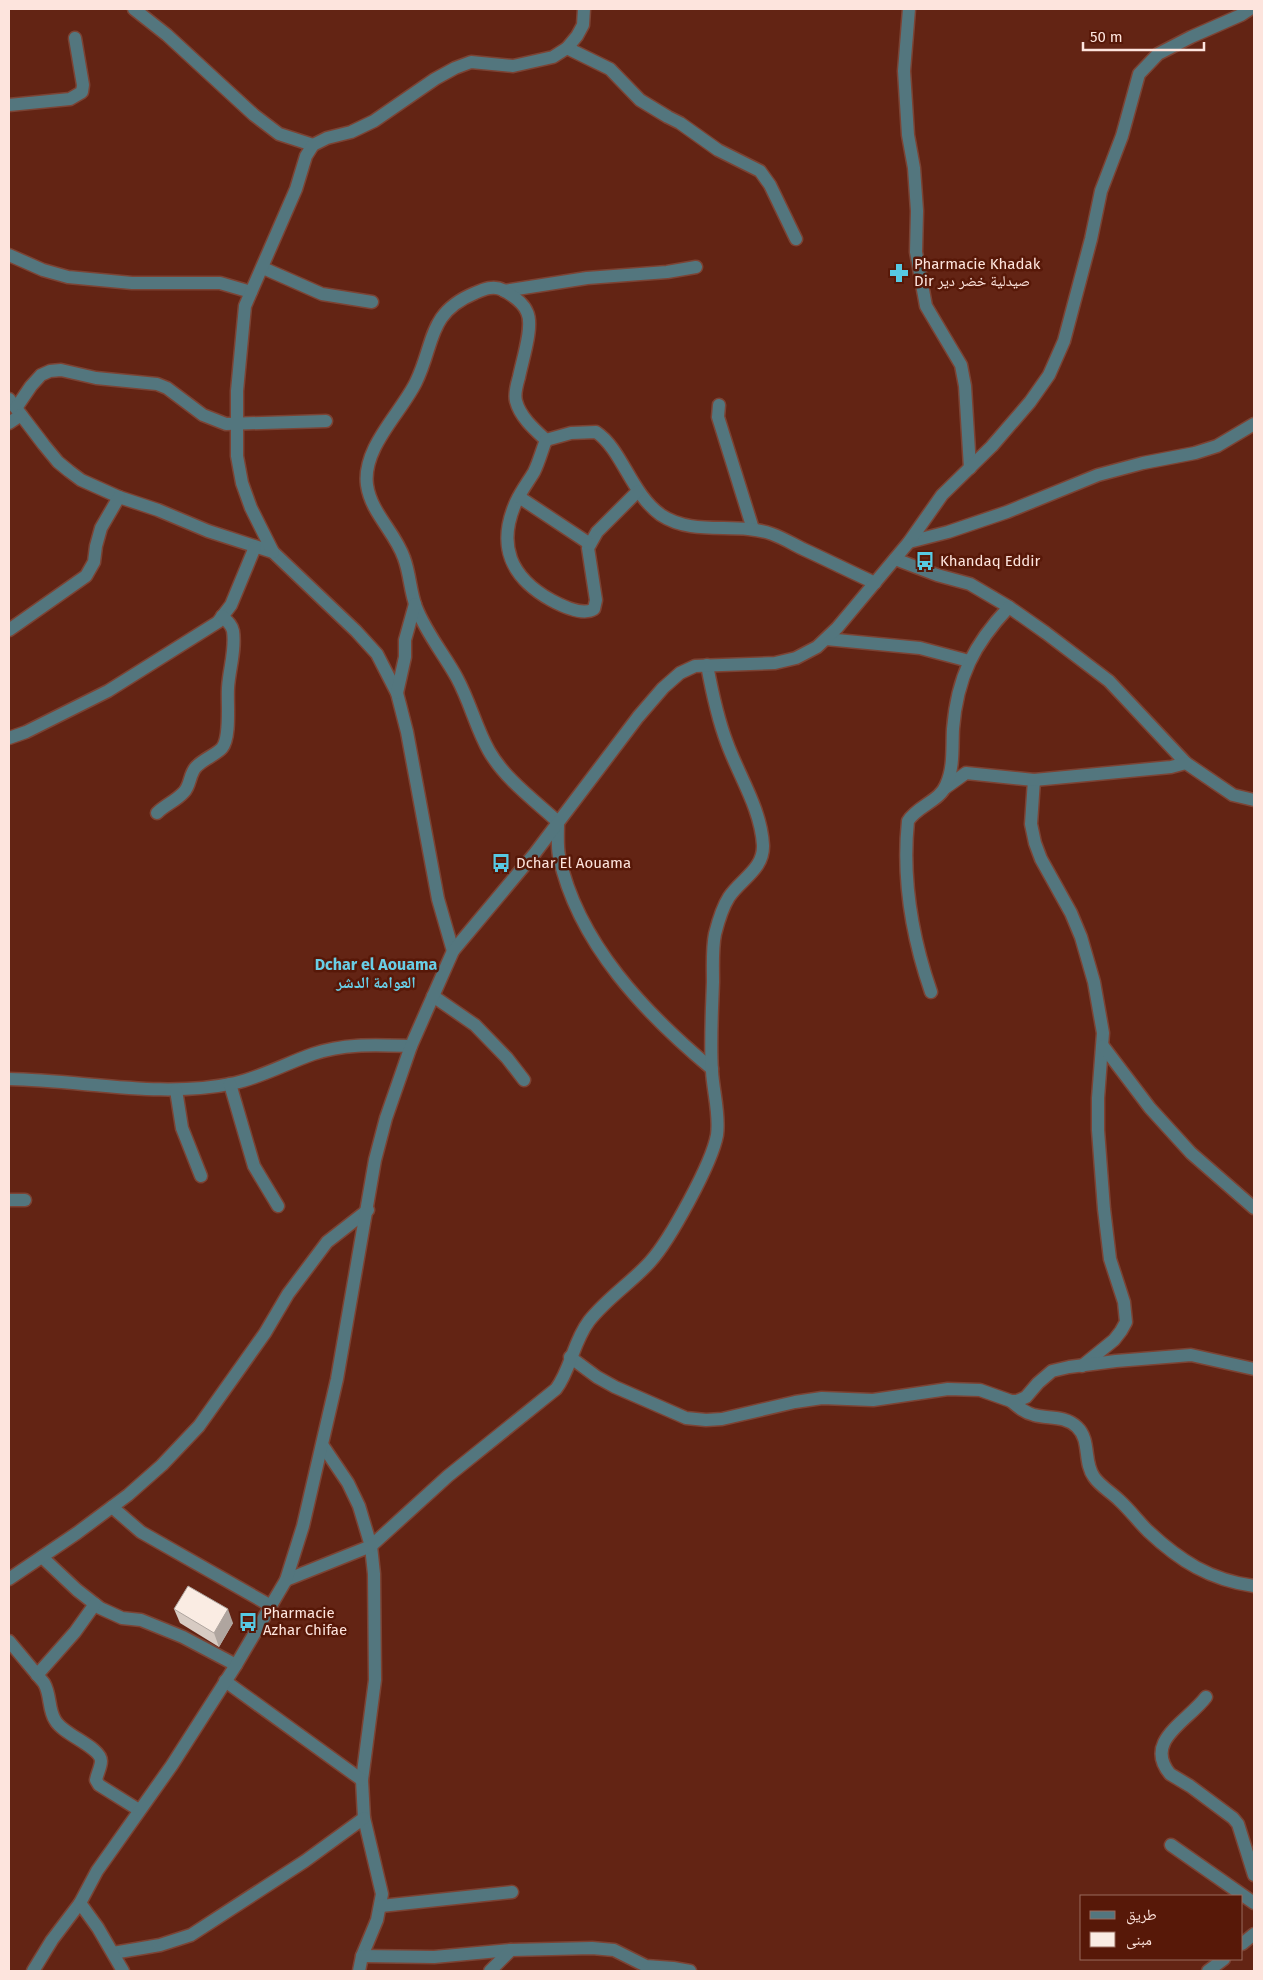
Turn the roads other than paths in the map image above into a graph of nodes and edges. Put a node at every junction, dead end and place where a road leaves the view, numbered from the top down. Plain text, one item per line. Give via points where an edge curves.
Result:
1 (134, 9) edge
2 (584, 9) edge
3 (909, 9) edge
4 (1250, 9) edge
5 (75, 38) dead end
6 (567, 48) junction
7 (9, 104) edge
8 (313, 145) junction
9 (796, 239) dead end
10 (9, 255) edge
11 (696, 267) dead end
12 (263, 268) junction
13 (504, 291) junction
14 (251, 292) junction
15 (372, 302) dead end
16 (719, 405) dead end
17 (15, 407) edge
18 (326, 422) dead end
19 (9, 423) edge
20 (1254, 424) edge
21 (237, 425) junction
22 (546, 440) junction
23 (970, 468) junction
24 (638, 491) junction
25 (119, 497) junction
26 (518, 497) junction
27 (753, 528) junction
28 (909, 542) junction
29 (590, 544) junction
30 (255, 547) junction
31 (273, 552) junction
32 (895, 559) junction
33 (875, 583) junction
34 (415, 604) junction
35 (1009, 607) junction
36 (222, 616) junction
37 (9, 630) edge
38 (826, 639) junction
39 (969, 661) junction
40 (708, 665) junction
41 (397, 693) junction
42 (9, 738) edge
43 (1186, 763) junction
44 (1034, 780) junction
45 (945, 788) junction
46 (1254, 800) edge
47 (158, 814) dead end
48 (558, 822) junction
49 (453, 951) junction
50 (931, 992) dead end
51 (433, 996) junction
52 (410, 1046) junction
53 (1103, 1046) junction
54 (712, 1070) junction
55 (9, 1079) edge
56 (524, 1080) dead end
57 (230, 1084) junction
58 (176, 1090) junction
59 (201, 1176) dead end
60 (9, 1200) edge
61 (25, 1200) dead end
62 (278, 1206) dead end
63 (1254, 1208) edge
64 (368, 1210) junction
65 (570, 1358) junction
66 (1082, 1366) junction
67 (1254, 1369) edge
68 (1011, 1401) junction
69 (322, 1446) junction
70 (112, 1507) junction
71 (372, 1546) junction
72 (42, 1556) junction
73 (10, 1574) edge
74 (286, 1580) junction
75 (1254, 1586) edge
76 (95, 1604) junction
77 (270, 1606) junction
78 (9, 1641) edge
79 (236, 1665) junction
80 (37, 1675) junction
81 (225, 1681) junction
82 (1206, 1697) dead end
83 (362, 1780) junction
84 (140, 1810) junction
85 (364, 1818) junction
86 (1171, 1845) dead end
87 (1254, 1875) edge
88 (512, 1892) dead end
89 (1243, 1895) edge
90 (1243, 1895) edge
91 (80, 1902) junction
92 (1254, 1903) edge
93 (381, 1906) junction
94 (1254, 1934) edge
95 (1243, 1943) edge
96 (511, 1950) junction
97 (113, 1953) junction
98 (362, 1956) junction
99 (1223, 1960) edge
100 (33, 1971) edge
101 (123, 1971) edge
102 (359, 1971) edge
103 (490, 1971) edge
104 (690, 1971) edge
105 (1208, 1971) edge

1 - 8 street via 279,134
2 - 6 street via 583,25
3 - 23 street via 904,71 917,211 916,252 926,306 961,364 966,386
4 - 23 street via 1158,54 1143,69 1101,191 1064,341 1049,375 1030,402
5 - 7 street via 82,92 70,99
6 - 8 street via 553,57 532,63 513,66 471,62 455,68 435,78 374,121
6 - 9 street via 610,69 640,100 718,150 760,171
8 - 12 street
10 - 14 street via 43,270 77,278 132,283 220,283
11 - 13 street via 587,278
12 - 14 street
12 - 15 street via 322,294
13 - 22 street via 520,302 528,313 529,328 516,400 526,418
13 - 34 street via 498,288 483,290 447,309 434,332 417,381 384,431 366,472 368,495 404,558
14 - 21 street via 245,306
16 - 27 street via 718,417
17 - 19 street
17 - 21 street via 41,375 61,370 96,378 157,384 203,415
17 - 25 street via 58,462 81,480
18 - 21 street
20 - 28 street via 1217,446 1195,454 1098,475 1007,512
21 - 31 street via 237,456 242,483
22 - 24 street via 571,433 596,432 607,441
22 - 26 street via 534,471
23 - 28 street via 942,496
24 - 27 street via 653,508 670,519 707,528
24 - 29 street via 597,532
25 - 30 street
25 - 37 street via 101,528 94,562 86,576
26 - 29 street
26 - 29 street via 506,530 507,546 518,573 541,595 575,610 594,610 596,600 588,558
27 - 33 street via 773,534
28 - 32 street
30 - 31 street
30 - 36 street via 231,605
31 - 41 street via 377,654
32 - 33 street
32 - 35 street via 970,584
33 - 38 street
34 - 41 street
34 - 48 street via 468,700 488,750 500,768
35 - 39 street via 990,627
35 - 43 street via 1109,681
36 - 42 street via 203,632 108,691
36 - 47 street via 233,630 234,648 228,687 226,740 222,749 210,755 191,773 186,790
38 - 39 street via 920,648
38 - 40 street via 803,654 782,661
39 - 45 street via 956,708 951,774
40 - 48 street via 695,666 680,673 663,688
40 - 54 street via 713,700 749,793 763,846 756,868 730,896 715,936
41 - 49 street via 438,899
43 - 44 street
43 - 46 street via 1233,794
44 - 45 street via 966,773
44 - 53 street via 1031,824 1035,842 1082,937 1100,1010
45 - 50 street via 912,814 907,834 906,878 915,937
48 - 49 street
48 - 54 street via 559,854 566,882 602,952 631,992 683,1046
49 - 51 street
51 - 52 street
51 - 56 street via 475,1026
52 - 57 street via 367,1044 341,1047
52 - 64 street via 386,1118
53 - 63 street via 1150,1108 1191,1153
53 - 66 street via 1098,1114 1104,1209 1110,1258 1124,1302 1126,1322 1114,1340
54 - 65 street via 717,1133 695,1188 650,1262 606,1301 588,1322
55 - 58 street
57 - 58 street
57 - 62 street via 254,1166
58 - 59 street via 182,1128
60 - 61 street
64 - 69 street via 338,1380
64 - 70 street via 327,1242 199,1426 162,1465
65 - 68 street via 615,1387 686,1418 706,1420 822,1398 873,1400 948,1389 980,1390
65 - 71 street via 563,1380 547,1398 448,1476
66 - 67 street via 1191,1355
66 - 68 street via 1052,1372 1026,1398
68 - 75 street via 1032,1415 1056,1418 1077,1427 1084,1438 1089,1469 1094,1477 1181,1559 1218,1578
69 - 71 street via 348,1483
69 - 74 street
70 - 72 street
70 - 77 street via 140,1532
71 - 74 street
71 - 83 street via 375,1680
72 - 73 street
72 - 76 street
74 - 77 street
76 - 79 street via 122,1618 141,1620 183,1636
76 - 80 street
77 - 79 street
78 - 80 street
79 - 81 street
80 - 84 street via 49,1691 51,1712 58,1724 100,1757 96,1780 99,1785
81 - 83 street
81 - 84 street
82 - 87 street via 1165,1739 1160,1756 1170,1774 1221,1808 1238,1824
83 - 85 street
84 - 91 street via 97,1870
85 - 93 street via 380,1881
85 - 97 street via 305,1861 191,1935 160,1945
86 - 89 street
88 - 93 street
90 - 92 street
91 - 97 street
91 - 100 street
93 - 98 street
94 - 95 street
96 - 98 street via 434,1957
96 - 103 street
96 - 104 street via 614,1950 646,1966
97 - 101 street
98 - 102 street
99 - 105 street

